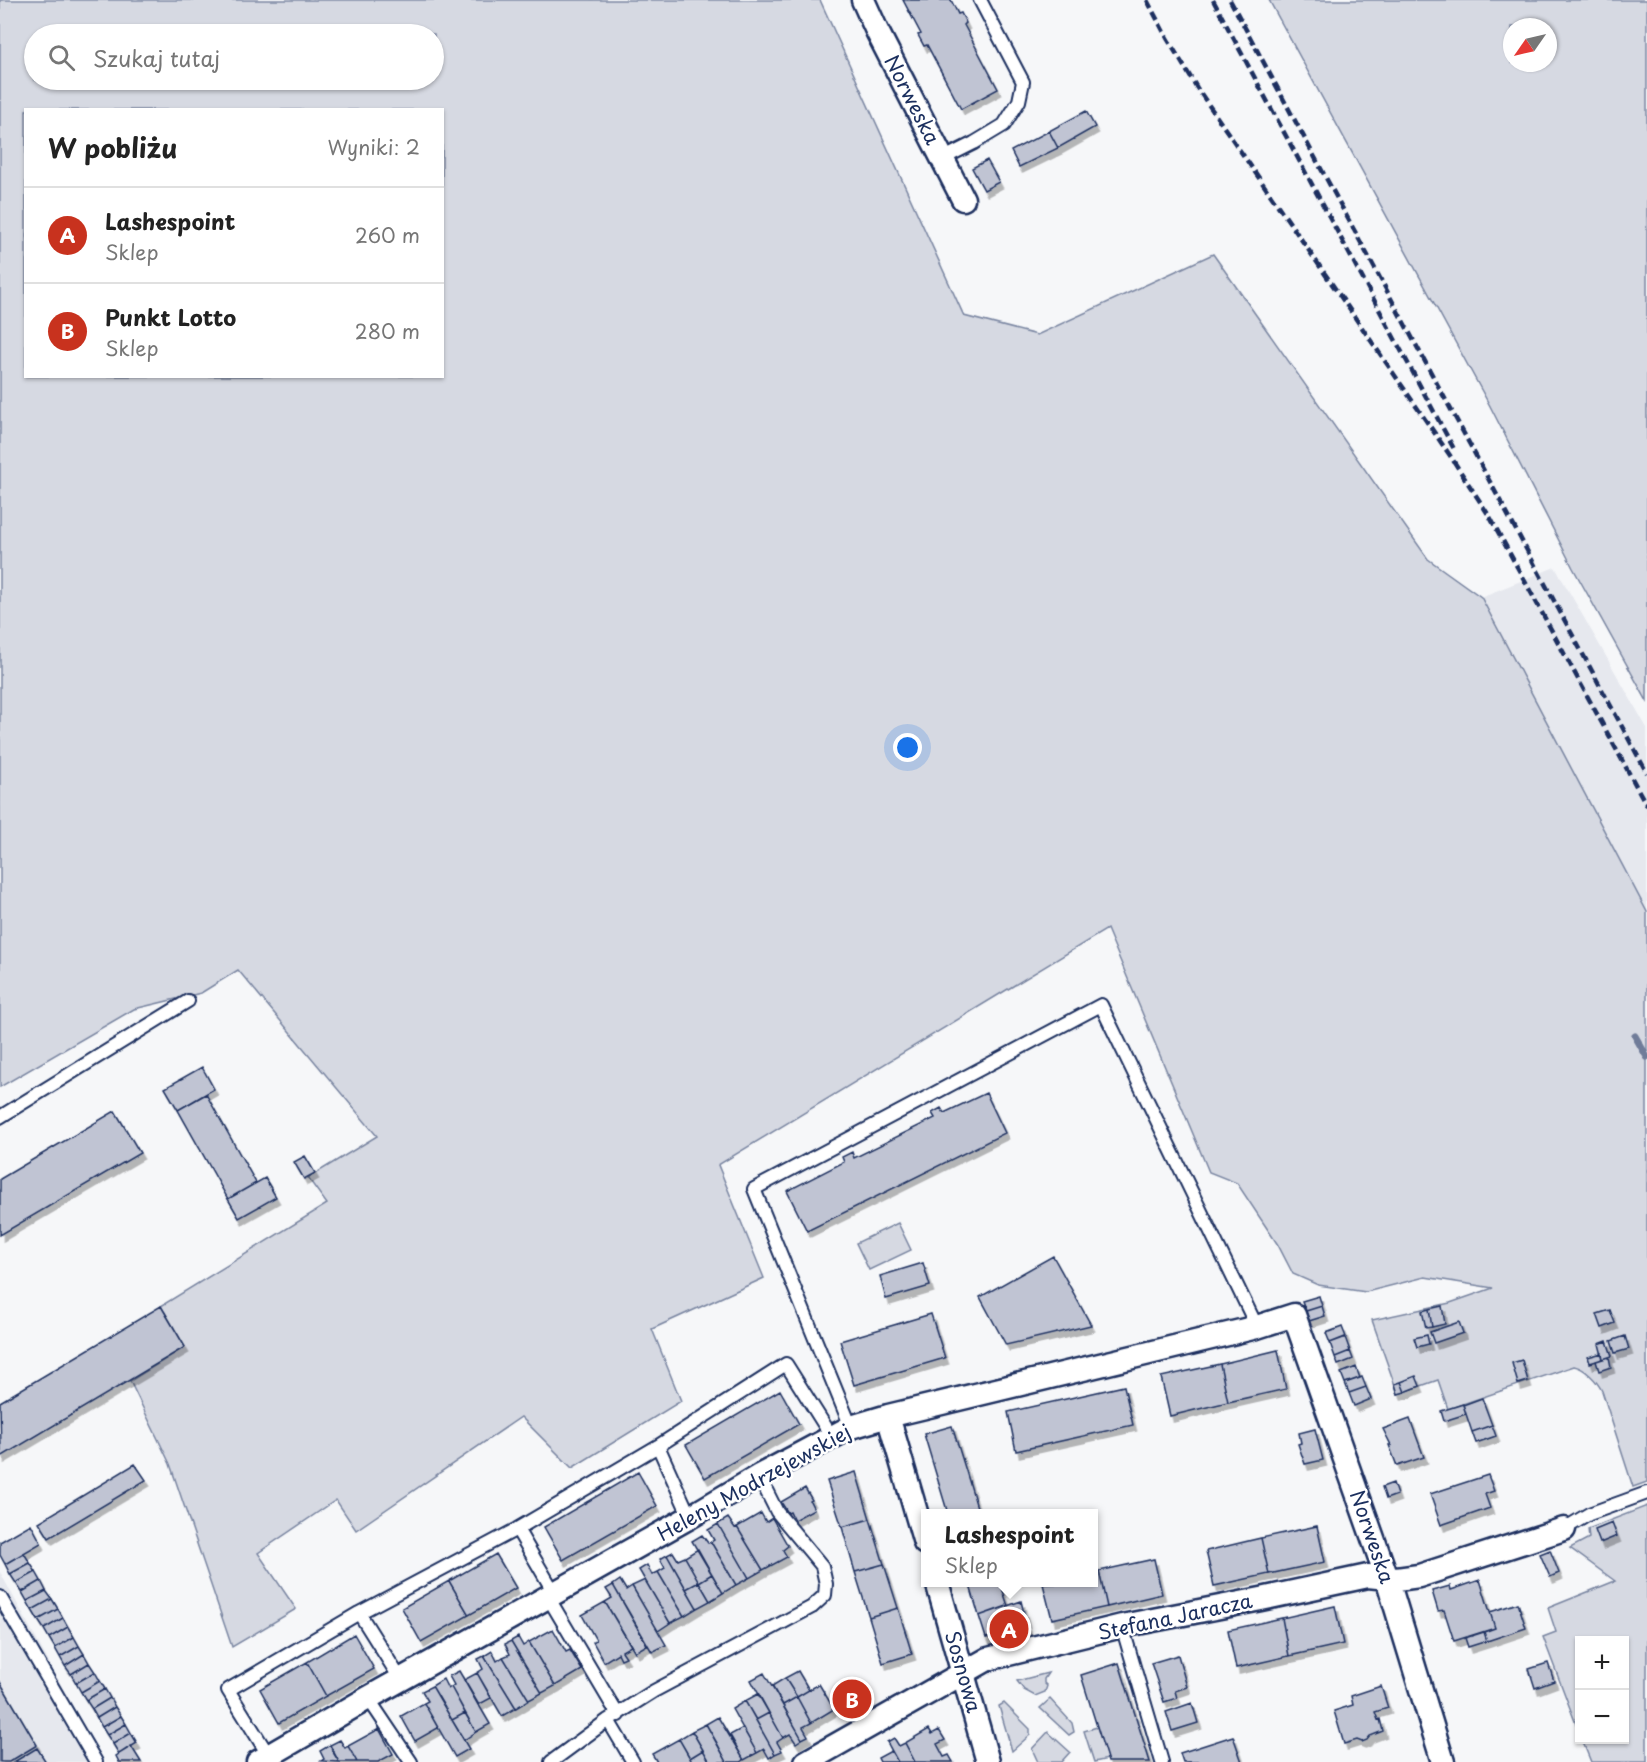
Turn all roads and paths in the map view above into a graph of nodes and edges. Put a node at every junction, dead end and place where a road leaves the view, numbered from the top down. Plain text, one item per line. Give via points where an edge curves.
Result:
1 (863, 0) edge
2 (980, 0) edge
3 (942, 159) junction
4 (963, 199) dead end
5 (188, 1001) dead end
6 (0, 1117) edge
7 (1294, 1315) joint
8 (1257, 1327) junction
9 (888, 1416) junction
10 (842, 1432) junction
11 (658, 1446) junction
12 (759, 1476) junction
13 (1647, 1493) edge
14 (690, 1517) junction
15 (517, 1528) junction
16 (921, 1529) edge
17 (1564, 1529) joint
18 (1386, 1578) junction
19 (938, 1587) edge
20 (552, 1595) junction
21 (0, 1597) edge
22 (359, 1613) junction
23 (1122, 1626) junction
24 (963, 1674) junction
25 (401, 1680) junction
26 (368, 1698) junction
27 (613, 1717) junction
28 (264, 1759) edge
29 (96, 1762) edge
30 (411, 1762) edge
31 (551, 1762) edge
32 (633, 1762) edge
33 (806, 1762) edge
34 (988, 1762) edge
35 (1162, 1762) edge
36 (1443, 1762) edge

1 - 3 street, Norweska
2 - 3 lane via 1023,82 1019,100 1004,125
3 - 4 street, Norweska
5 - 6 lane
7 - 8 street, Heleny Modrzejewskiej
7 - 18 street, Norweska
8 - 9 street, Heleny Modrzejewskiej
8 - 10 lane via 1101,1005 754,1189
9 - 10 street, Heleny Modrzejewskiej
9 - 16 street
10 - 11 lane via 786,1364
10 - 12 street, Heleny Modrzejewskiej
11 - 14 lane
11 - 15 lane
12 - 14 street, Heleny Modrzejewskiej
12 - 27 lane via 777,1512 822,1566 825,1595 812,1607
13 - 17 lane
14 - 20 street, Heleny Modrzejewskiej
15 - 20 lane
15 - 22 lane
17 - 18 street, Stefana Jaracza via 1419,1576
18 - 23 street, Stefana Jaracza via 1368,1576
18 - 36 street, Norweska
19 - 24 street, Sosnowa
20 - 25 street, Heleny Modrzejewskiej
20 - 27 lane
21 - 29 lane
22 - 25 lane
22 - 28 lane via 228,1690
23 - 24 street, Stefana Jaracza via 988,1659
23 - 35 lane
24 - 33 street, Stefana Jaracza
24 - 34 street, Sosnowa
25 - 26 street, Heleny Modrzejewskiej
26 - 28 street, Heleny Modrzejewskiej
26 - 30 lane
27 - 31 lane
27 - 32 lane

